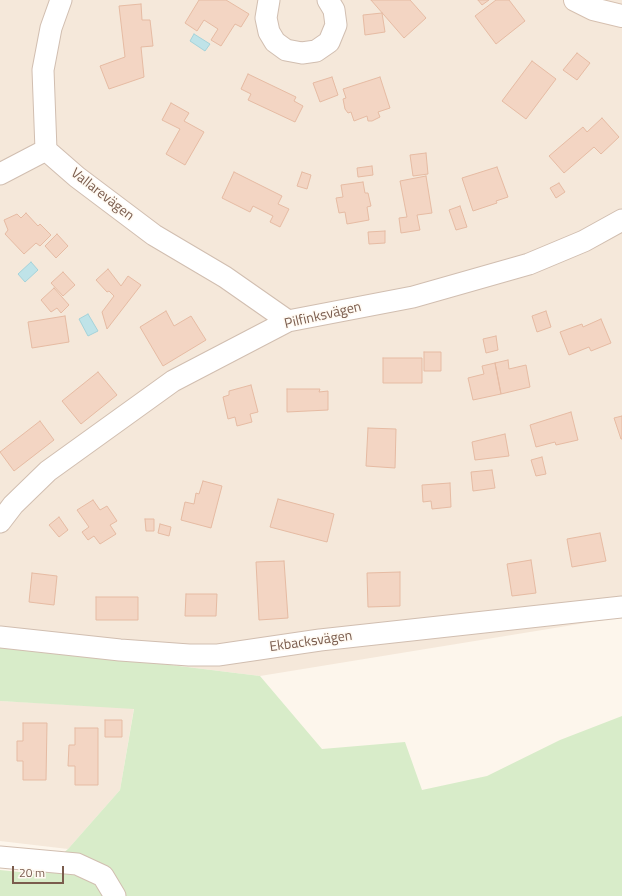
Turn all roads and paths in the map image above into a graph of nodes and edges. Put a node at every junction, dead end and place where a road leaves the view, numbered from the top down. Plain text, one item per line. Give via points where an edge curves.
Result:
1 (61, 0) edge
2 (269, 0) edge
3 (328, 0) edge
4 (575, 0) edge
5 (622, 16) edge
6 (46, 150) junction
7 (0, 174) edge
8 (622, 220) edge
9 (288, 321) junction
10 (0, 522) edge
11 (622, 607) edge
12 (0, 638) edge
13 (0, 857) edge
14 (115, 896) edge

1 - 6 street via 51,28 43,70
2 - 3 street via 266,18 269,32 275,42 286,50 302,53 316,51 329,42 336,25 334,10
4 - 5 street via 593,9
6 - 7 street
6 - 9 street, Vallarevägen via 77,177 154,235 225,277
8 - 9 street, Pilfinksvägen via 584,241 529,264 413,297
9 - 10 street, Pilfinksvägen via 173,381 48,471
11 - 12 street, Ekbacksvägen via 320,640 218,655 120,650
13 - 14 street via 77,864 103,876

